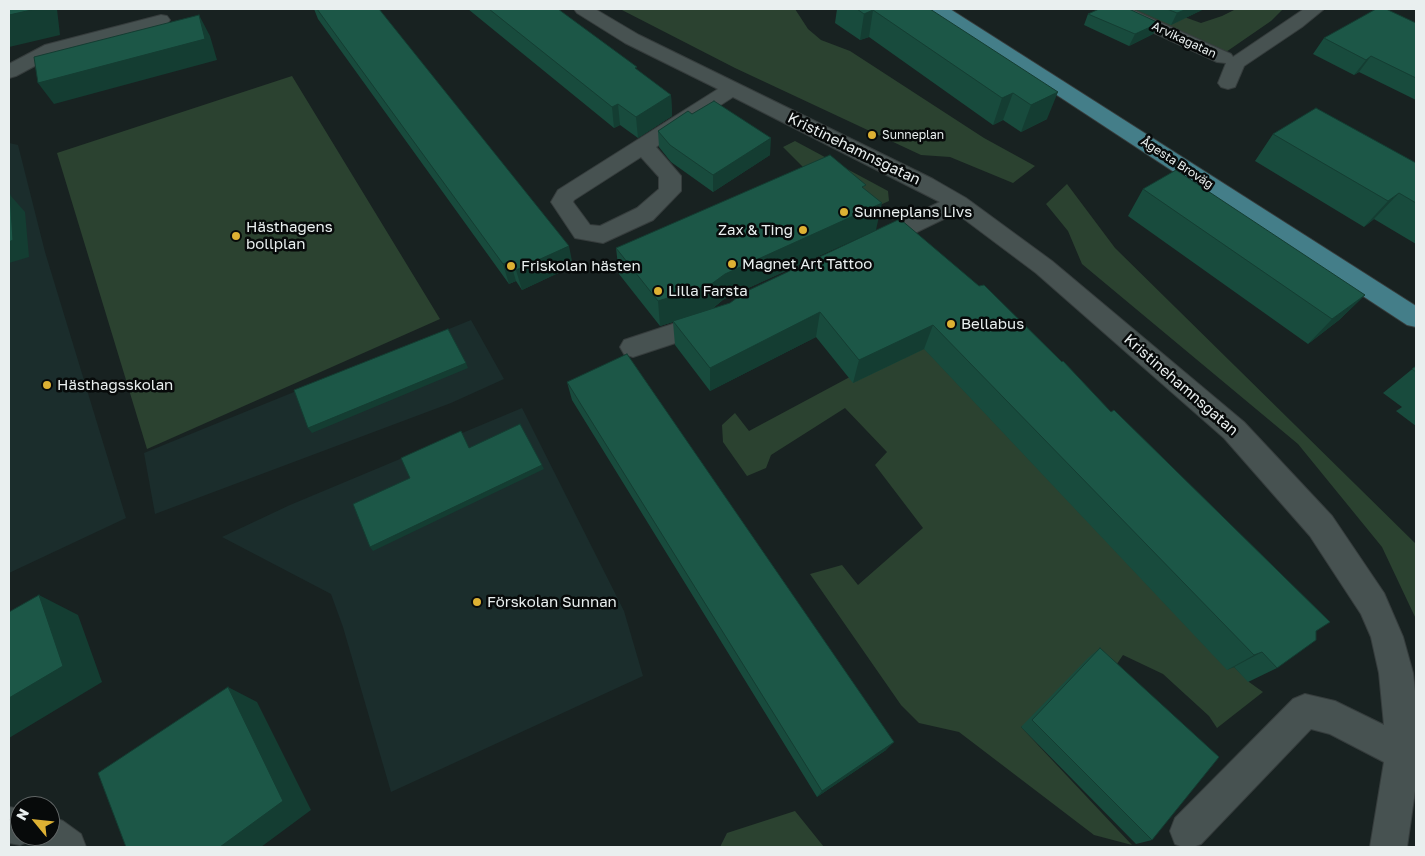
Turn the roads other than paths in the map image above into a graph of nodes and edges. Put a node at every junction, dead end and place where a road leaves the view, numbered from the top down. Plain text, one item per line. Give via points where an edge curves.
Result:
1 (583, 9) edge
2 (938, 9) edge
3 (1117, 9) edge
4 (1315, 9) edge
5 (161, 20) dead end
6 (1224, 58) dead end
7 (9, 72) edge
8 (1228, 83) dead end
9 (732, 88) junction
10 (642, 147) junction
11 (958, 204) junction
12 (860, 250) edge
13 (727, 314) edge
14 (1416, 318) edge
15 (633, 348) dead end
16 (1403, 753) junction
17 (1188, 830) dead end
18 (1389, 847) edge

1 - 9 street, Kristinehamnsgatan via 632,39
2 - 14 main road, Ågesta Broväg
3 - 6 street, Arvikagatan
4 - 8 street, Arvikagatan via 1236,63
5 - 7 street via 52,49
9 - 10 street
9 - 11 street, Kristinehamnsgatan via 925,184
10 - 10 street via 670,176 670,190 645,214 603,235 583,232 562,202 566,195
11 - 12 street
11 - 16 street, Kristinehamnsgatan via 1044,267 1234,430 1321,526 1373,604 1387,637 1396,673
13 - 15 street
16 - 17 street via 1335,718 1305,711
16 - 18 street, Kristinehamnsgatan

